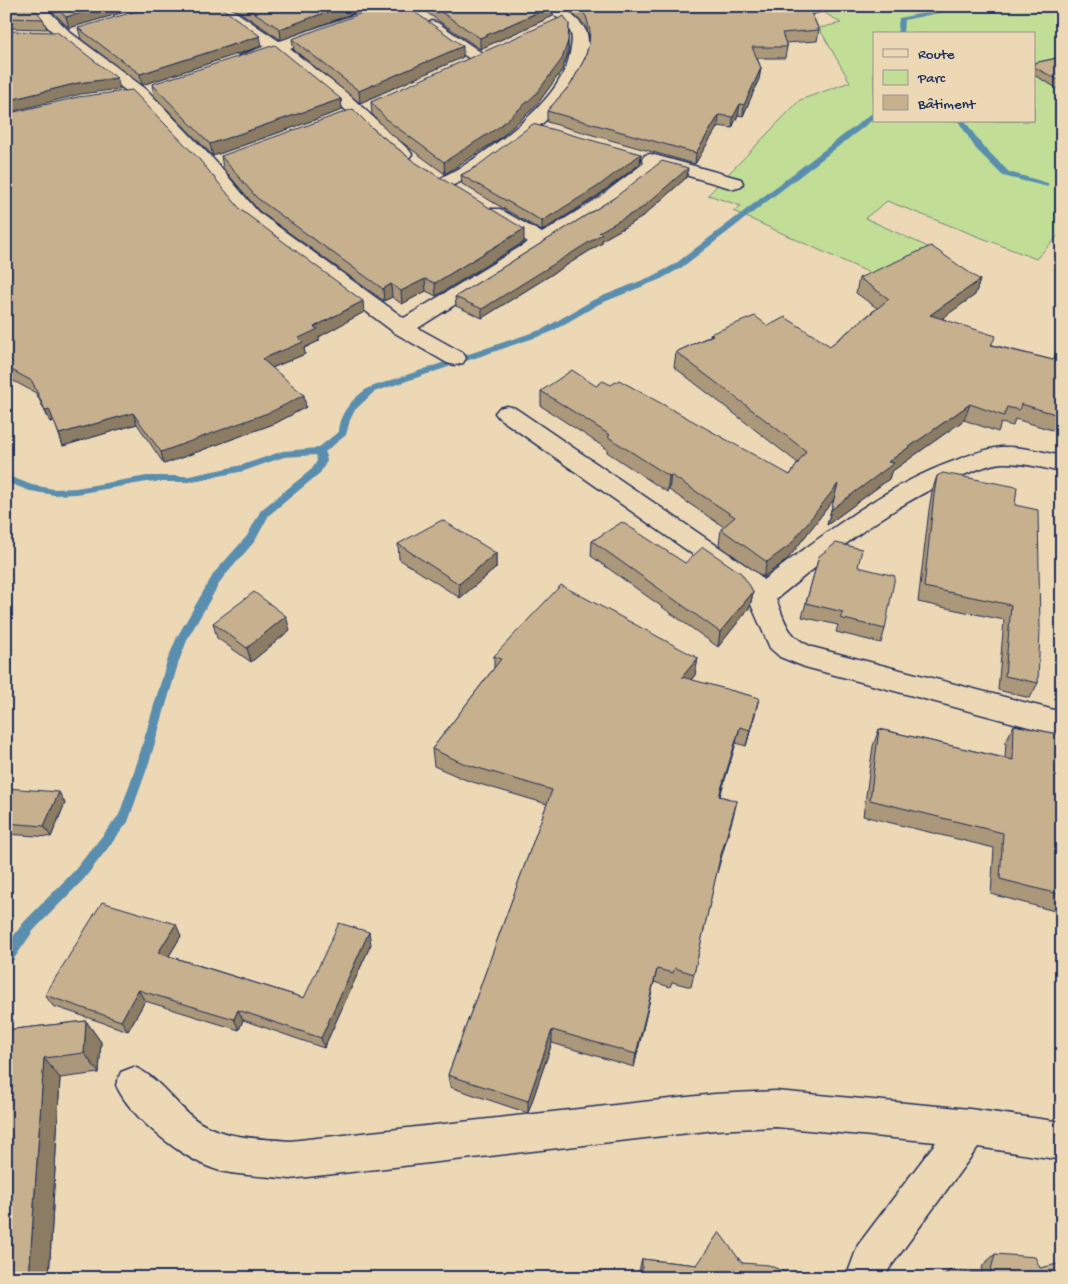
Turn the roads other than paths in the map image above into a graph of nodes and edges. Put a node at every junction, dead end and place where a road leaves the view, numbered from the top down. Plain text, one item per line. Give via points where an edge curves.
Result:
1 (35, 6) edge
2 (216, 6) edge
3 (394, 6) edge
4 (553, 6) edge
5 (412, 11) edge
6 (567, 18) junction
7 (549, 26) edge
8 (84, 30) edge
9 (46, 36) edge
10 (65, 36) junction
11 (279, 48) junction
12 (496, 50) edge
13 (478, 58) junction
14 (233, 63) edge
15 (461, 66) edge
16 (159, 87) edge
17 (140, 93) junction
18 (121, 96) edge
19 (375, 104) edge
20 (358, 112) junction
21 (339, 118) edge
22 (529, 124) junction
23 (547, 130) edge
24 (630, 153) edge
25 (227, 158) edge
26 (658, 161) junction
27 (414, 162) edge
28 (209, 165) junction
29 (429, 173) edge
30 (444, 184) junction
31 (734, 184) dead end
32 (460, 194) edge
33 (476, 203) edge
34 (541, 241) junction
35 (403, 328) junction
36 (455, 358) dead end
37 (507, 413) dead end
38 (1062, 464) edge
39 (761, 596) junction
40 (1062, 724) edge
41 (134, 1084) dead end
42 (970, 1127) junction
43 (1062, 1141) edge
44 (866, 1278) edge

1 - 10 street
2 - 11 street
3 - 11 street
4 - 6 street
5 - 13 street
6 - 7 street
6 - 22 street via 578,30 577,59 569,81 542,115
8 - 10 street
9 - 10 street
10 - 17 street
11 - 14 street
11 - 20 street
12 - 13 street
13 - 15 street
16 - 17 street
17 - 18 street
17 - 28 street
19 - 20 street
20 - 21 street
20 - 27 street via 381,137
22 - 23 street
22 - 30 street via 469,171
24 - 26 street
25 - 28 street
26 - 31 street
26 - 34 street via 605,202
28 - 35 street via 251,216
29 - 30 street
30 - 32 street
33 - 34 street
34 - 35 street
35 - 36 street
37 - 39 street via 731,566
38 - 39 street via 1006,454 945,471 876,510
39 - 40 street via 780,641 797,652
41 - 42 street via 180,1131 223,1153 290,1160 723,1112 776,1109
42 - 43 street
42 - 44 street via 872,1259

